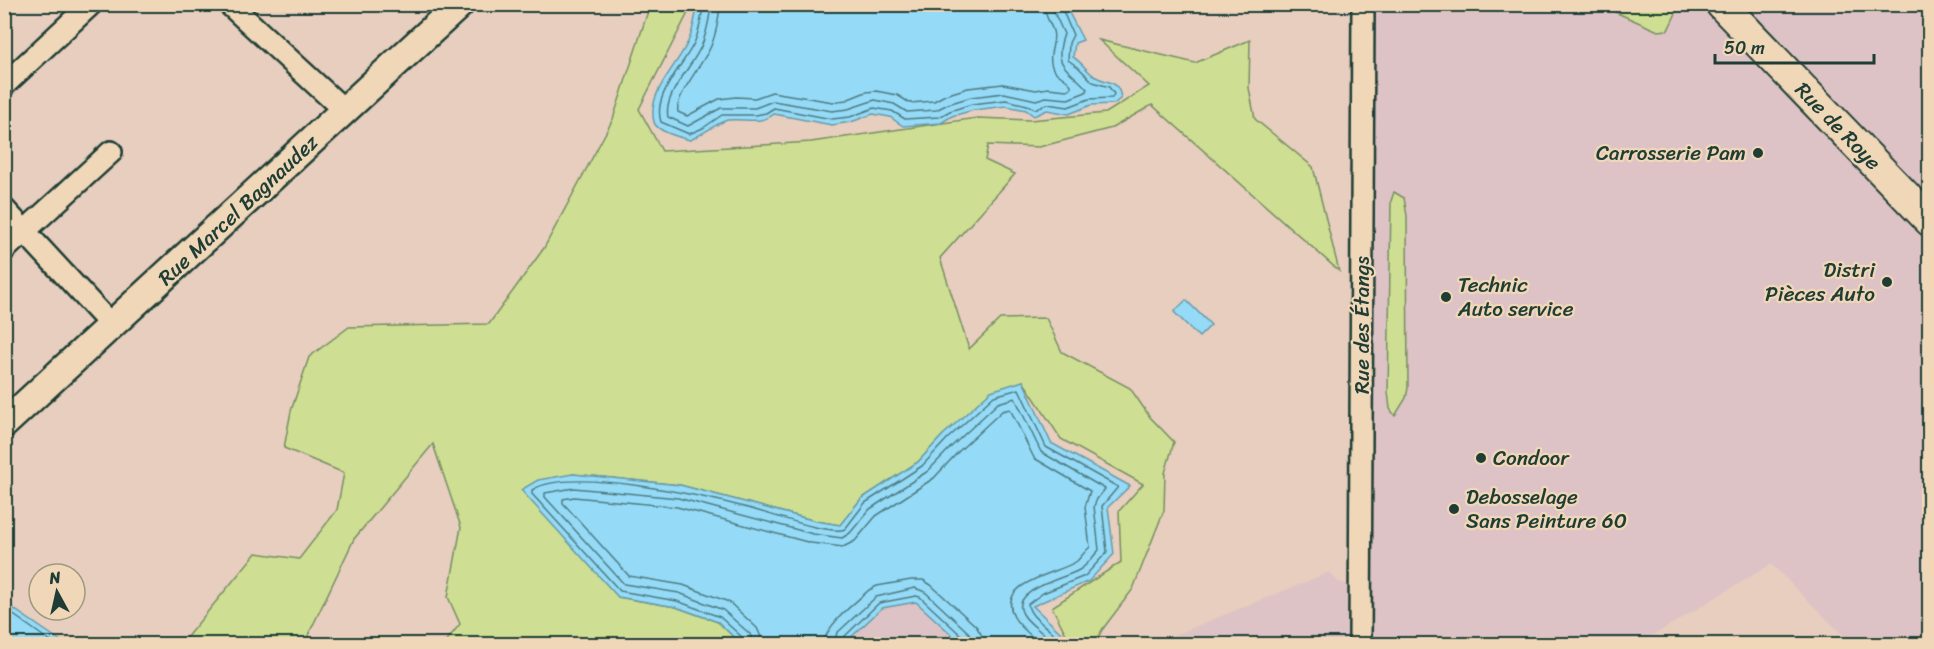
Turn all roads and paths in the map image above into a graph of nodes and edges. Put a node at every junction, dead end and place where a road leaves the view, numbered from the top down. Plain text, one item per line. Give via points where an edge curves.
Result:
1 (91, 4) edge
2 (229, 4) edge
3 (460, 4) edge
4 (1363, 4) edge
5 (1721, 4) edge
6 (4, 85) edge
7 (345, 111) junction
8 (111, 152) dead end
9 (4, 209) edge
10 (1929, 221) edge
11 (24, 231) junction
12 (4, 249) edge
13 (112, 326) junction
14 (10, 419) edge
15 (1360, 645) edge

1 - 6 street
2 - 7 street
3 - 7 street, Rue Marcel Bagnaudez
4 - 15 street, Rue des Étangs
5 - 10 main road, Rue de Roye
7 - 13 street, Rue Marcel Bagnaudez
8 - 11 street
9 - 11 street
11 - 12 street
11 - 13 street
13 - 14 street, Rue Marcel Bagnaudez

